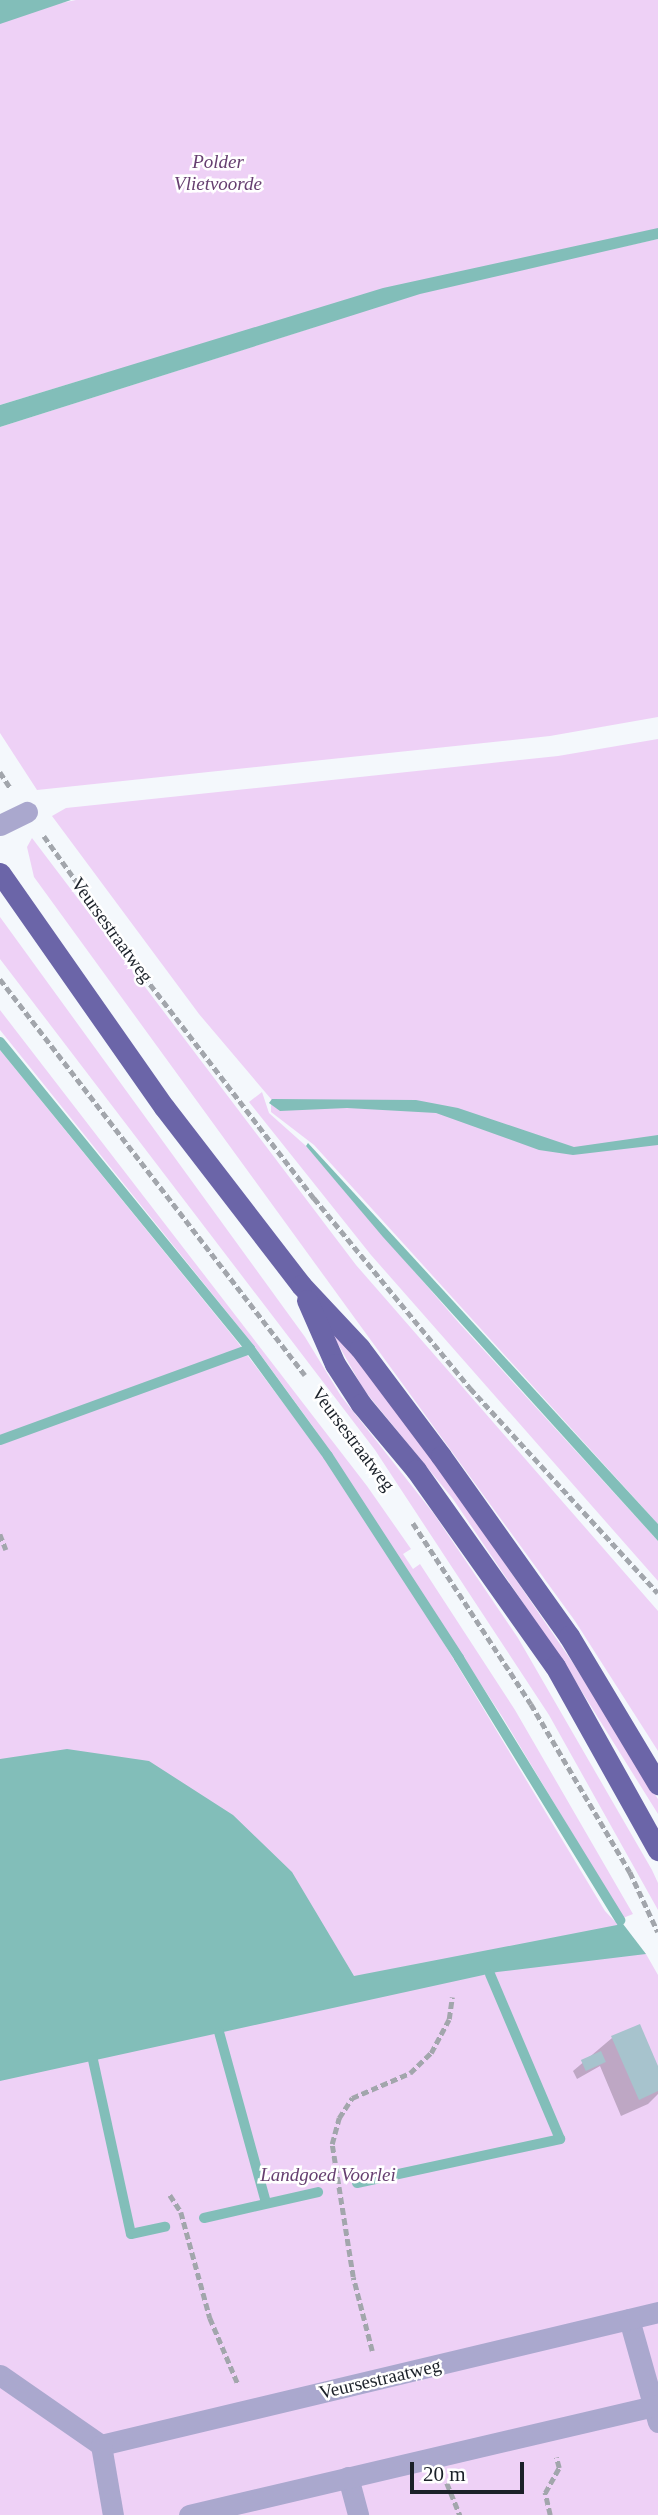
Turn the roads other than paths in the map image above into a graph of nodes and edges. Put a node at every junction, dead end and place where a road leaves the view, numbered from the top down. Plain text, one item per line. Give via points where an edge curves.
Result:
1 (27, 812) road end
2 (0, 825) edge
3 (0, 873) edge
4 (301, 1285) junction
5 (658, 1784) edge
6 (658, 1850) edge
7 (658, 2312) edge
8 (629, 2319) junction
9 (0, 2375) edge
10 (656, 2411) edge
11 (101, 2445) junction
12 (348, 2477) junction
13 (113, 2515) edge
14 (189, 2515) edge
15 (358, 2515) edge

1 - 2 street
3 - 4 main road, Veursestraatweg via 164,1107
4 - 5 main road, Veursestraatweg via 360,1348 441,1456 569,1636
4 - 6 main road, Veursestraatweg via 335,1364 555,1666
7 - 8 street, Veursestraatweg
8 - 10 street
8 - 11 street, Veursestraatweg
9 - 11 street
10 - 12 street via 549,2429
11 - 13 street
12 - 14 street
12 - 15 street

